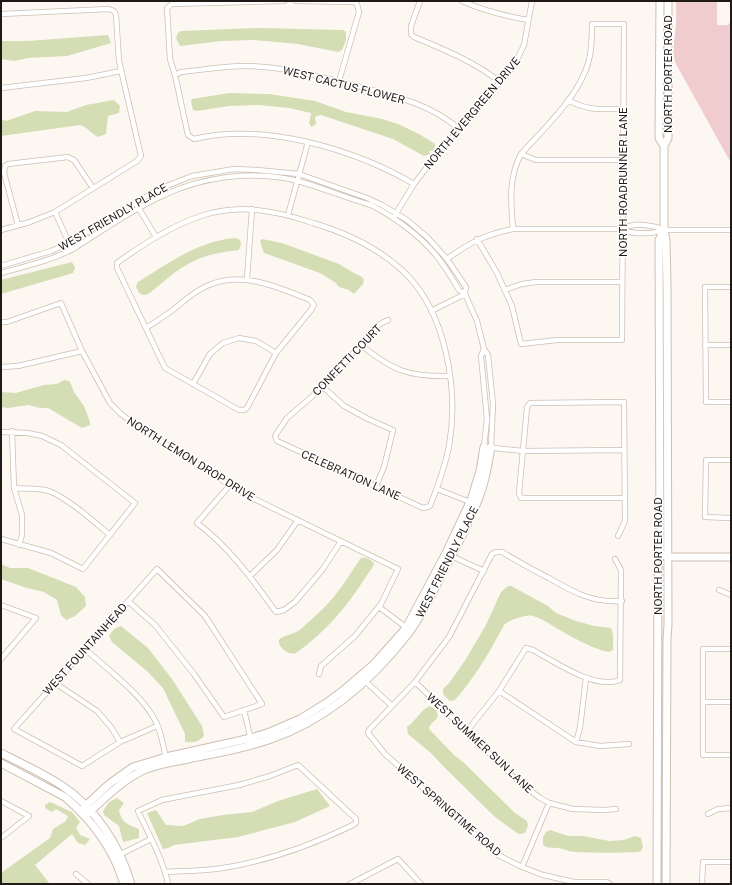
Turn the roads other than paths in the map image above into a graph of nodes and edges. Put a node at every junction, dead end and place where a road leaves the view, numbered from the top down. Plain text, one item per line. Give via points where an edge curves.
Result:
1 (284, 1) edge
2 (296, 1) edge
3 (420, 1) edge
4 (462, 1) edge
5 (532, 1) edge
6 (660, 1) edge
7 (668, 1) edge
8 (1, 14) edge
9 (528, 20) junction
10 (121, 72) junction
11 (175, 75) junction
12 (339, 81) junction
13 (500, 82) junction
14 (1, 88) edge
15 (568, 100) junction
16 (624, 108) junction
17 (459, 129) junction
18 (308, 142) junction
19 (664, 146) junction
20 (521, 154) junction
21 (624, 160) junction
22 (299, 174) junction
23 (297, 181) junction
24 (414, 184) junction
25 (93, 188) junction
26 (135, 202) junction
27 (138, 209) junction
28 (252, 210) junction
29 (55, 212) junction
30 (396, 213) junction
31 (288, 215) junction
32 (393, 218) junction
33 (18, 225) junction
34 (513, 229) junction
35 (623, 229) junction
36 (1, 230) edge
37 (664, 230) junction
38 (731, 230) edge
39 (156, 237) junction
40 (476, 240) junction
41 (69, 243) junction
42 (73, 249) junction
43 (447, 259) junction
44 (1, 266) edge
45 (1, 273) edge
46 (247, 279) junction
47 (622, 282) junction
48 (731, 287) edge
49 (505, 290) junction
50 (466, 294) junction
51 (431, 311) junction
52 (388, 320) dead end
53 (1, 322) edge
54 (146, 328) junction
55 (361, 345) junction
56 (705, 345) junction
57 (731, 345) edge
58 (82, 351) junction
59 (276, 353) junction
60 (1, 367) edge
61 (449, 376) junction
62 (193, 384) junction
63 (322, 387) junction
64 (731, 402) edge
65 (12, 431) junction
66 (1, 432) edge
67 (275, 436) joint
68 (488, 447) junction
69 (624, 450) junction
70 (523, 451) junction
71 (731, 460) edge
72 (230, 485) junction
73 (376, 486) junction
74 (14, 488) junction
75 (437, 489) junction
76 (624, 498) junction
77 (470, 502) junction
78 (731, 518) edge
79 (298, 520) junction
80 (110, 535) junction
81 (618, 536) dead end
82 (1, 539) edge
83 (341, 541) junction
84 (19, 545) junction
85 (660, 551) junction
86 (449, 555) junction
87 (668, 557) junction
88 (731, 557) edge
89 (615, 560) dead end
90 (484, 571) junction
91 (250, 576) junction
92 (719, 590) dead end
93 (731, 595) edge
94 (128, 601) junction
95 (622, 601) junction
96 (1, 605) edge
97 (379, 607) junction
98 (408, 629) junction
99 (85, 649) junction
100 (731, 649) edge
101 (2, 656) edge
102 (319, 674) dead end
103 (363, 678) junction
104 (586, 678) junction
105 (415, 682) junction
106 (55, 683) junction
107 (499, 691) junction
108 (703, 702) junction
109 (731, 702) edge
110 (392, 706) junction
111 (244, 710) junction
112 (157, 726) junction
113 (467, 730) junction
114 (252, 741) junction
115 (120, 742) junction
116 (576, 742) junction
117 (629, 744) dead end
118 (1, 752) edge
119 (731, 755) edge
120 (167, 760) junction
121 (1, 763) edge
122 (1, 801) edge
123 (549, 803) junction
124 (731, 808) edge
125 (616, 809) dead end
126 (85, 811) junction
127 (708, 814) dead end
128 (1, 838) edge
129 (152, 839) junction
130 (117, 856) junction
131 (731, 862) edge
132 (522, 867) junction
133 (165, 872) junction
134 (76, 874) dead end
135 (88, 884) edge
136 (124, 884) edge
137 (131, 884) edge
138 (168, 884) edge
139 (350, 884) edge
140 (421, 884) edge
141 (610, 884) edge
142 (658, 884) edge
143 (666, 884) edge
144 (702, 884) edge

1 - 11 street via 172,4 167,8 167,12 170,59
2 - 12 street via 357,4 359,12
3 - 13 street via 411,26 411,34 465,60
4 - 9 street via 495,14
5 - 9 street, NORTH EVERGREEN DRIVE
6 - 19 street, NORTH PORTER ROAD via 659,138
7 - 19 street, NORTH PORTER ROAD via 668,138
8 - 10 street via 109,9 114,11
9 - 13 street, NORTH EVERGREEN DRIVE via 520,55
10 - 14 street
10 - 25 street via 140,158
11 - 12 street, WEST CACTUS FLOWER via 181,72 244,66 292,70
11 - 18 street via 190,137 194,139 223,133 258,133
12 - 17 street, WEST CACTUS FLOWER via 403,98 435,112
13 - 17 street, NORTH EVERGREEN DRIVE
15 - 16 street via 585,108
15 - 16 street, NORTH ROADRUNNER LANE via 585,74 592,43 592,24 624,24
15 - 20 street
16 - 21 street, NORTH ROADRUNNER LANE
17 - 24 street, NORTH EVERGREEN DRIVE
18 - 22 street
18 - 24 street via 369,162
19 - 37 street, NORTH PORTER ROAD
20 - 21 street via 536,160
20 - 34 street via 512,181
21 - 35 street, NORTH ROADRUNNER LANE
22 - 23 street
22 - 26 street, WEST FRIENDLY PLACE via 257,170 213,172 174,182
22 - 30 street, WEST FRIENDLY PLACE via 367,198
23 - 27 street, WEST FRIENDLY PLACE via 257,176 209,180 183,187
23 - 31 street
23 - 32 street, WEST FRIENDLY PLACE via 370,205
24 - 30 street, NORTH EVERGREEN DRIVE
25 - 29 street
25 - 33 street via 72,158 8,164 4,173
26 - 27 street
26 - 41 street, WEST FRIENDLY PLACE
27 - 39 street
27 - 42 street, WEST FRIENDLY PLACE
28 - 31 street
28 - 39 street via 228,210 202,215
28 - 46 street
29 - 33 street
29 - 41 street
30 - 32 street, NORTH EVERGREEN DRIVE
30 - 43 street, WEST FRIENDLY PLACE via 427,237
31 - 51 street via 362,241 381,253 404,272 422,294
32 - 50 street, WEST FRIENDLY PLACE via 428,246 459,290
33 - 36 street
34 - 35 street
34 - 40 street
35 - 37 street via 627,232 641,233 657,233
35 - 37 street via 641,224 657,226
35 - 47 street, NORTH ROADRUNNER LANE
37 - 38 street
37 - 85 street, NORTH PORTER ROAD via 659,240
37 - 87 street, NORTH PORTER ROAD via 667,284
39 - 54 street via 117,263 117,268
40 - 43 street
40 - 49 street via 489,258
41 - 42 street
41 - 44 street, WEST FRIENDLY PLACE via 42,255
42 - 45 street, WEST FRIENDLY PLACE via 44,261
43 - 50 street, WEST FRIENDLY PLACE via 466,287
46 - 54 street via 209,285
46 - 59 street via 310,300 314,305
47 - 49 street via 536,282
47 - 49 street, NORTH ROADRUNNER LANE via 622,340 557,340 521,344 512,306
48 - 56 street via 705,287
50 - 51 street
50 - 68 street, WEST FRIENDLY PLACE via 477,321 484,349 481,356
51 - 61 street via 440,331
52 - 55 street, CONFETTI COURT via 378,325
53 - 58 street, NORTH LEMON DROP DRIVE via 61,303
54 - 62 street via 165,368
55 - 61 street via 380,360 408,373
55 - 63 street, CONFETTI COURT
56 - 57 street
56 - 64 street via 706,402
58 - 60 street via 18,366
58 - 72 street, NORTH LEMON DROP DRIVE via 110,403 121,414
59 - 62 street via 256,341 240,338 223,343 210,354
59 - 62 street via 244,410 239,410
61 - 75 street via 452,426
63 - 67 street, CONFETTI COURT via 287,418
63 - 73 street via 344,406 394,430
65 - 66 street
65 - 74 street
65 - 80 street via 42,436 61,445 135,503
67 - 73 street, CELEBRATION LANE via 277,442
68 - 70 street
68 - 77 street, WEST FRIENDLY PLACE
68 - 86 street, WEST FRIENDLY PLACE via 486,473 479,499
69 - 70 street
69 - 70 street via 624,402 530,403 527,407
69 - 76 street
70 - 76 street via 519,493 521,498
71 - 78 street via 706,460 705,517
72 - 79 street, NORTH LEMON DROP DRIVE
72 - 91 street via 197,523 210,532
73 - 75 street, CELEBRATION LANE via 423,508 430,506
74 - 80 street via 42,490 61,497
74 - 84 street via 22,515
75 - 77 street
76 - 81 street via 625,521
77 - 86 street, WEST FRIENDLY PLACE
79 - 83 street, NORTH LEMON DROP DRIVE
79 - 91 street via 277,550
80 - 84 street via 83,569 51,553
82 - 84 street
83 - 91 street via 323,569 295,602 284,610 276,612
83 - 97 street, NORTH LEMON DROP DRIVE via 398,569
85 - 87 street
85 - 142 street, NORTH PORTER ROAD
86 - 90 street
86 - 98 street, WEST FRIENDLY PLACE
87 - 88 street
87 - 143 street, NORTH PORTER ROAD
89 - 95 street via 621,570
90 - 95 street via 492,554 502,552 580,595 603,601
90 - 105 street via 452,633
92 - 93 street
94 - 99 street, WEST FOUNTAINHEAD
94 - 111 street via 155,625 224,717
94 - 111 street, WEST FOUNTAINHEAD via 157,569 205,616 262,704
95 - 104 street via 620,680 601,682
96 - 101 street via 36,618
97 - 98 street
97 - 102 street via 354,636 321,666
98 - 103 street, WEST FRIENDLY PLACE
99 - 106 street, WEST FOUNTAINHEAD
99 - 112 street via 137,696
100 - 108 street via 703,649
103 - 110 street
103 - 114 street, WEST FRIENDLY PLACE via 300,719
104 - 107 street via 526,648
104 - 116 street
105 - 110 street
105 - 113 street, WEST SUMMER SUN LANE
106 - 115 street via 97,711
106 - 115 street, WEST FOUNTAINHEAD via 14,729 82,766
107 - 113 street
107 - 116 street
108 - 109 street
108 - 119 street via 703,755
110 - 132 street, WEST SPRINGTIME ROAD via 368,733 386,754 474,835 498,854
111 - 114 street
112 - 115 street
112 - 120 street
113 - 123 street, WEST SUMMER SUN LANE via 519,782
114 - 120 street, WEST FRIENDLY PLACE
116 - 117 street via 600,746
118 - 126 street via 61,785
120 - 126 street, WEST FRIENDLY PLACE via 133,767 109,784
121 - 126 street via 65,797
122 - 128 street via 29,816
123 - 125 street, WEST SUMMER SUN LANE via 573,809
123 - 132 street
124 - 127 street via 718,808
126 - 130 street
129 - 130 street
129 - 133 street
129 - 133 street via 138,811 162,800 239,785 298,765 356,819 353,825 321,840 242,865
130 - 136 street
130 - 137 street
131 - 144 street via 702,862
132 - 141 street, WEST SPRINGTIME ROAD via 574,882
133 - 138 street
134 - 135 street
139 - 140 street via 398,859

